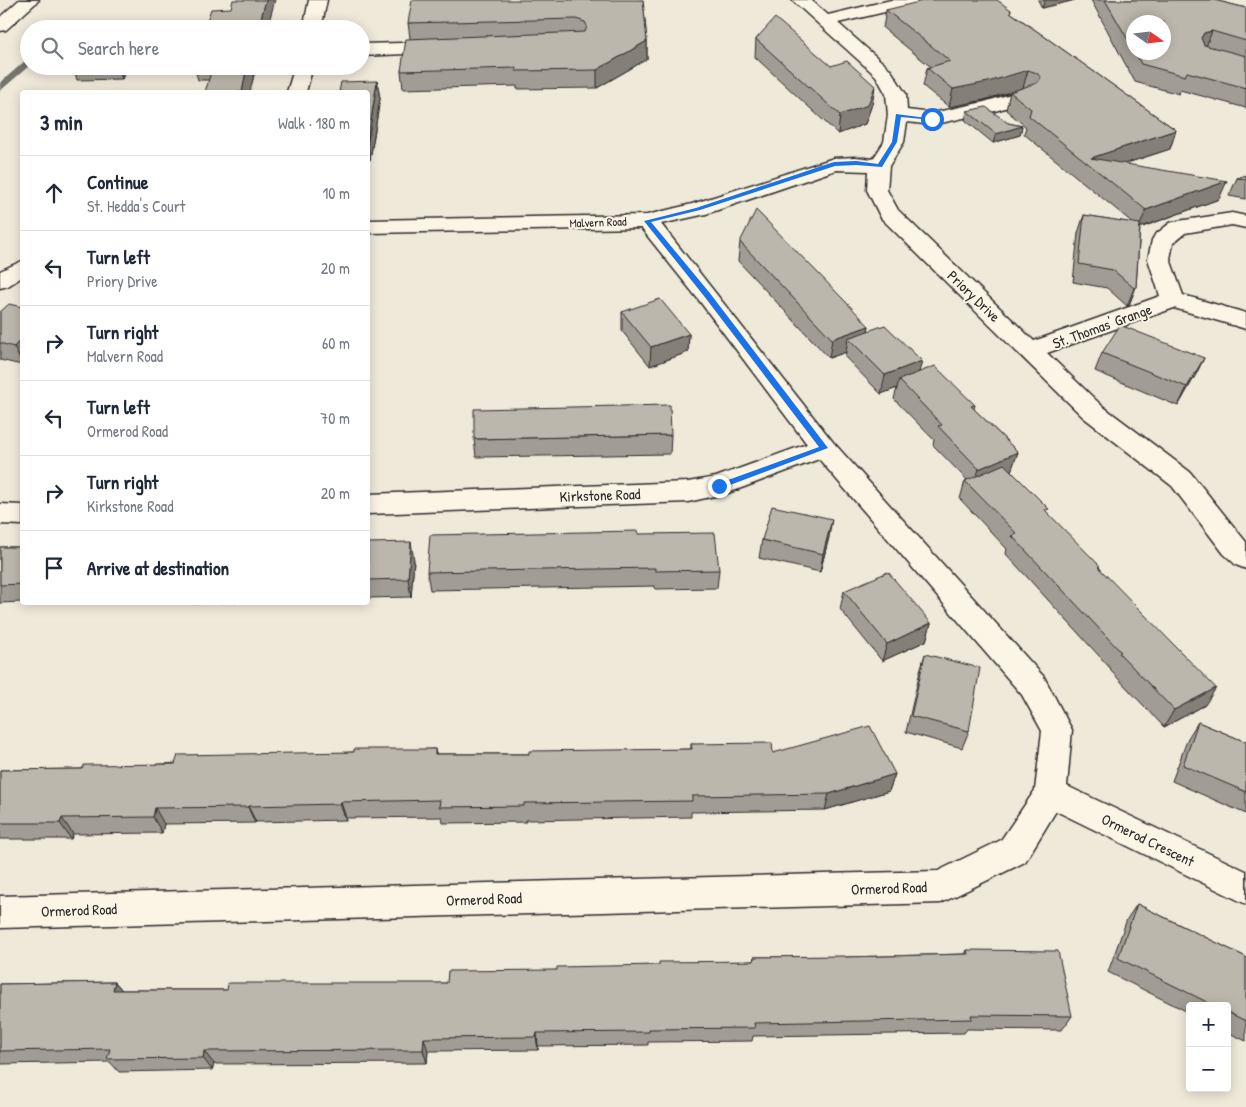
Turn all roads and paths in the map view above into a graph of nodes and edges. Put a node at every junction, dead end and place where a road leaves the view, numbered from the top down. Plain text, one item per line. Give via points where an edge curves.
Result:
1 (30, 0) edge
2 (318, 0) edge
3 (801, 0) edge
4 (913, 0) edge
5 (314, 20) edge
6 (825, 21) junction
7 (0, 26) edge
8 (459, 48) edge
9 (370, 50) edge
10 (302, 75) edge
11 (298, 90) edge
12 (1024, 96) edge
13 (988, 107) junction
14 (898, 115) junction
15 (1008, 124) edge
16 (880, 166) junction
17 (647, 221) junction
18 (1246, 222) edge
19 (370, 227) edge
20 (20, 269) edge
21 (0, 281) edge
22 (1173, 300) junction
23 (1246, 321) edge
24 (1030, 351) junction
25 (824, 448) junction
26 (370, 504) edge
27 (0, 514) edge
28 (20, 515) edge
29 (1246, 558) edge
30 (1050, 793) junction
31 (1246, 888) edge
32 (0, 912) edge

1 - 7 street
2 - 5 street
3 - 6 street, Priory Drive
4 - 6 street
6 - 14 street, Priory Drive via 883,73 896,94
8 - 9 street
10 - 11 street
12 - 13 street
13 - 14 street via 932,119
13 - 15 street
14 - 16 street, Priory Drive via 894,142
16 - 17 street, Malvern Road via 834,164 698,209
16 - 24 street, Priory Drive via 877,190 889,213
17 - 19 street, Malvern Road
17 - 25 street, Ormerod Road
18 - 22 street via 1232,219 1178,228 1163,240 1159,259
20 - 21 street
22 - 23 street
22 - 24 street, St. Thomas' Grange
24 - 29 street, Priory Drive via 1092,411 1181,479
25 - 26 street, Kirkstone Road via 719,486 688,492
25 - 30 street, Ormerod Road via 1033,686 1057,730
27 - 28 street
30 - 31 street, Ormerod Crescent
30 - 32 street, Ormerod Road via 1013,851 940,887

